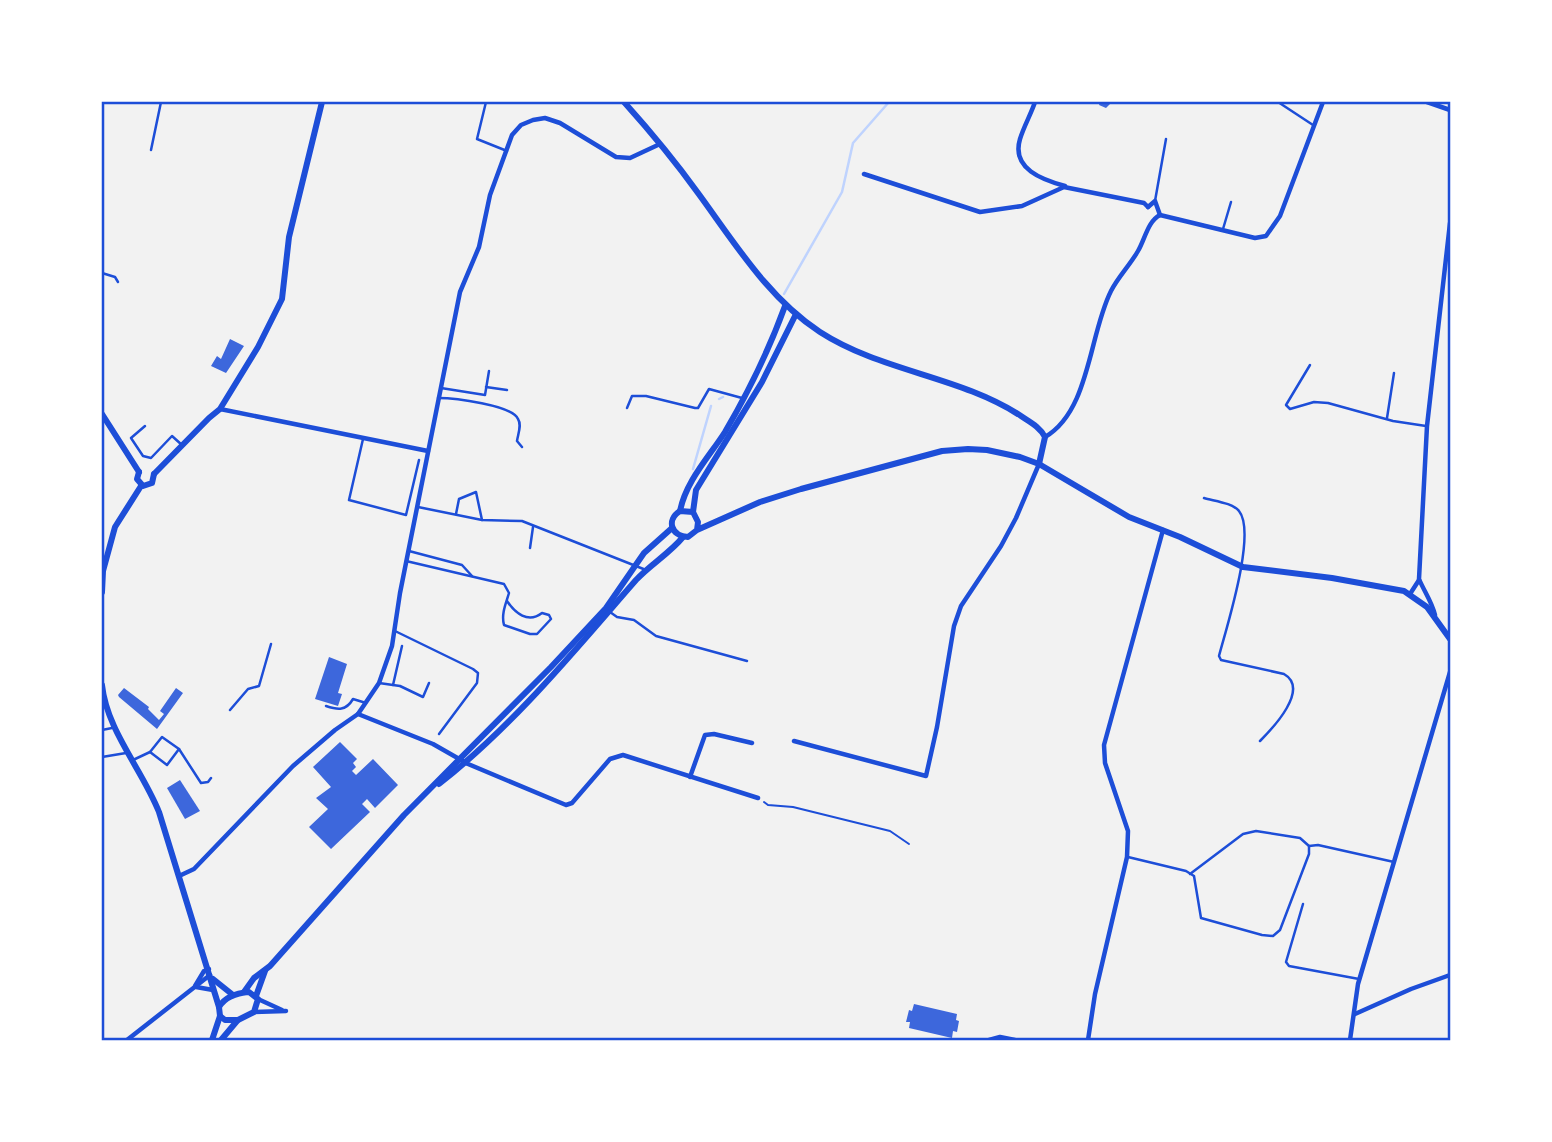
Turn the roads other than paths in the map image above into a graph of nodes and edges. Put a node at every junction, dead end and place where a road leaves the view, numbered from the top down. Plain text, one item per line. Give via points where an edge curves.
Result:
1 (161, 102) edge
2 (322, 102) edge
3 (486, 102) edge
4 (624, 102) edge
5 (1035, 102) edge
6 (1279, 102) edge
7 (1323, 102) edge
8 (1427, 102) edge
9 (1451, 110) edge
10 (1314, 126) junction
11 (1167, 139) dead end
12 (661, 143) junction
13 (151, 150) dead end
14 (507, 151) junction
15 (864, 174) dead end
16 (1073, 187) junction
17 (1155, 201) junction
18 (1231, 202) dead end
19 (1148, 207) junction
20 (1160, 215) junction
21 (1154, 218) junction
22 (1451, 223) edge
23 (1223, 231) junction
24 (102, 273) edge
25 (118, 282) dead end
26 (785, 306) junction
27 (796, 314) junction
28 (1310, 365) dead end
29 (488, 371) dead end
30 (1394, 373) dead end
31 (486, 387) junction
32 (441, 388) junction
33 (507, 390) dead end
34 (438, 398) junction
35 (744, 398) junction
36 (627, 408) dead end
37 (220, 409) junction
38 (102, 414) edge
39 (1387, 419) junction
40 (145, 426) dead end
41 (1427, 426) junction
42 (1045, 436) junction
43 (363, 438) junction
44 (182, 446) junction
45 (522, 447) dead end
46 (428, 452) junction
47 (419, 460) dead end
48 (1039, 464) junction
49 (139, 472) junction
50 (154, 474) junction
51 (141, 486) junction
52 (1204, 498) dead end
53 (417, 507) junction
54 (680, 511) junction
55 (456, 514) junction
56 (695, 515) junction
57 (482, 520) junction
58 (712, 523) junction
59 (533, 525) junction
60 (672, 528) junction
61 (697, 530) junction
62 (1163, 530) junction
63 (683, 537) junction
64 (530, 548) dead end
65 (408, 551) junction
66 (105, 552) edge
67 (406, 561) junction
68 (636, 564) junction
69 (1243, 567) junction
70 (646, 570) junction
71 (472, 576) junction
72 (1419, 579) junction
73 (1422, 589) junction
74 (102, 592) edge
75 (1410, 594) junction
76 (507, 601) junction
77 (608, 610) junction
78 (1435, 616) junction
79 (394, 631) junction
80 (1451, 639) edge
81 (271, 644) dead end
82 (402, 646) dead end
83 (747, 661) dead end
84 (1451, 672) edge
85 (379, 683) junction
86 (429, 683) dead end
87 (102, 685) edge
88 (393, 685) junction
89 (103, 703) edge
90 (366, 703) junction
91 (326, 706) dead end
92 (230, 710) dead end
93 (358, 714) junction
94 (115, 727) junction
95 (102, 730) edge
96 (439, 734) dead end
97 (794, 741) dead end
98 (1260, 741) dead end
99 (752, 743) dead end
100 (179, 749) junction
101 (128, 752) junction
102 (150, 752) junction
103 (102, 757) edge
104 (133, 760) junction
105 (462, 760) junction
106 (690, 777) junction
107 (211, 778) dead end
108 (758, 798) road end
109 (1309, 846) junction
110 (1127, 857) junction
111 (1394, 862) junction
112 (1190, 874) junction
113 (179, 876) junction
114 (1303, 904) dead end
115 (265, 971) junction
116 (210, 974) junction
117 (1451, 975) edge
118 (1359, 979) junction
119 (195, 987) junction
120 (213, 990) junction
121 (244, 992) junction
122 (233, 995) junction
123 (257, 997) junction
124 (219, 1007) junction
125 (254, 1012) junction
126 (1354, 1014) junction
127 (220, 1016) junction
128 (238, 1020) junction
129 (127, 1041) edge
130 (212, 1041) edge
131 (221, 1041) edge
132 (989, 1041) edge
133 (1015, 1041) edge
134 (1088, 1041) edge
135 (1350, 1041) edge

1 - 13 lane
2 - 37 street via 289,237 282,299
3 - 14 lane via 477,139
4 - 12 street
5 - 16 street via 1018,150 1034,176
6 - 10 lane
7 - 10 street
8 - 9 street
10 - 23 street via 1270,232 1255,238
11 - 17 lane
12 - 14 street via 615,158 545,118 521,125
12 - 26 street
14 - 32 street via 479,247 460,292
15 - 16 street via 980,212 1022,206
16 - 19 street
17 - 19 street
17 - 20 street
18 - 23 lane
19 - 21 street
20 - 21 street
20 - 23 street
21 - 42 street via 1111,291 1074,404
22 - 41 street
24 - 25 lane
26 - 27 street
26 - 35 street
27 - 42 street via 862,353 1012,410
27 - 56 street via 762,382 696,490
28 - 39 lane via 1286,405 1290,409 1328,403
29 - 31 lane
30 - 39 lane
31 - 32 lane via 485,395
31 - 33 lane
32 - 34 street
34 - 45 lane via 509,410 520,423 517,441
34 - 46 street
35 - 36 lane via 709,389 698,408 637,396 631,397
35 - 54 street via 684,496
37 - 43 street
37 - 44 street
38 - 49 street
39 - 41 lane
40 - 44 lane via 131,438 143,456 151,458 172,436
41 - 72 street
42 - 48 street
43 - 46 street
43 - 47 lane via 349,500 406,515
44 - 50 street
46 - 53 street
48 - 58 street via 987,450 942,452 770,499
48 - 62 street via 1129,517
48 - 97 street via 1001,547 961,606 926,776
49 - 50 street via 148,469
49 - 51 street via 136,479
50 - 51 street via 150,485
51 - 66 street via 114,527
52 - 69 lane via 1237,508 1244,517
53 - 55 lane
53 - 65 street
54 - 56 street
54 - 60 street
55 - 57 lane
55 - 57 lane via 459,499 477,492
56 - 58 street
56 - 61 street
57 - 59 lane
58 - 61 street
59 - 64 lane
59 - 68 lane
60 - 63 street
60 - 68 street via 650,545
61 - 63 street
62 - 69 street
62 - 110 street via 1104,745 1105,762 1128,831
63 - 70 street
65 - 67 street
65 - 71 lane via 462,565
66 - 74 street
67 - 71 lane
67 - 79 street
68 - 70 lane
68 - 77 street
69 - 75 street
69 - 98 lane via 1219,656 1284,674 1293,684 1289,705
70 - 77 street
71 - 76 lane via 504,584
72 - 73 street
72 - 75 street
73 - 75 street
73 - 78 street
75 - 78 street
76 - 76 lane via 514,612 527,618 542,613 551,618 537,634 509,628 503,620
77 - 83 lane via 634,620 656,636
77 - 105 street via 557,672
78 - 80 street
79 - 85 street
79 - 96 lane via 478,673 477,684
81 - 92 lane via 259,686 248,690
82 - 88 lane
84 - 111 street
85 - 88 lane
85 - 90 street
86 - 88 lane via 423,697
87 - 89 street
89 - 94 street
90 - 91 lane via 353,699 341,709
90 - 93 street
93 - 105 street
93 - 113 street via 293,766 194,870
94 - 95 lane
94 - 101 street
99 - 106 street via 705,735
100 - 102 lane via 162,737
100 - 102 lane via 167,765
100 - 107 lane via 201,783
101 - 103 lane
101 - 104 street
102 - 104 lane
104 - 113 street via 150,789
105 - 106 street via 566,806 610,759 620,755
105 - 115 street via 421,797
106 - 108 street
109 - 111 lane
109 - 112 lane via 1300,838 1256,831 1243,834
109 - 112 lane via 1280,930 1273,936 1201,918
110 - 112 lane
110 - 134 street
111 - 118 street
113 - 116 street
114 - 118 lane via 1286,962
115 - 121 street
115 - 123 street
116 - 119 street
116 - 120 street
116 - 122 street
117 - 126 street
118 - 126 street
119 - 120 street
119 - 129 street
120 - 124 street
121 - 122 street
121 - 123 street
122 - 124 street
123 - 125 street
123 - 125 street via 286,1011
124 - 127 street
125 - 128 street
126 - 135 street
127 - 128 street
127 - 130 street
128 - 131 street
132 - 133 street via 1000,1037

